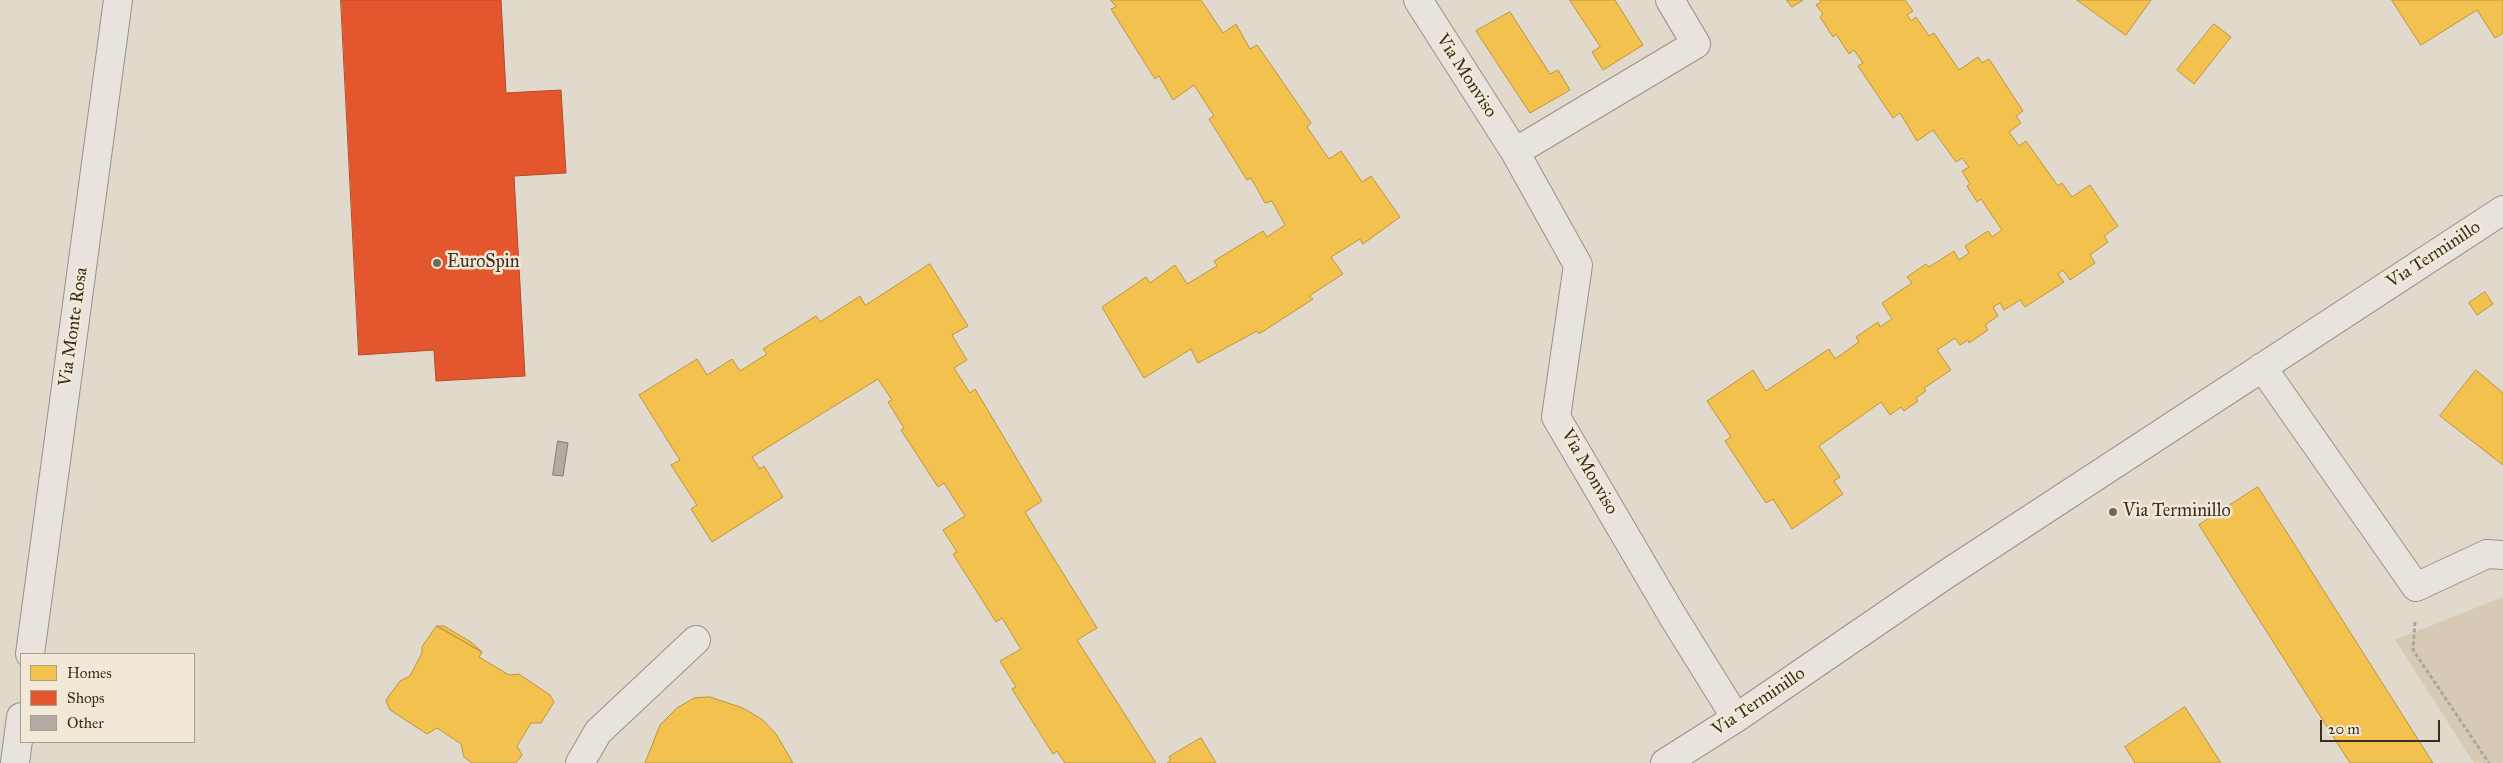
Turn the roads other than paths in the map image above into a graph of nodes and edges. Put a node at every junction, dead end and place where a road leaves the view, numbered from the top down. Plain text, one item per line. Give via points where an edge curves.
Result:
1 (118, 0) edge
2 (1418, 0) edge
3 (1670, 0) edge
4 (1515, 152) junction
5 (2503, 210) edge
6 (2262, 367) junction
7 (2503, 555) edge
8 (696, 640) dead end
9 (30, 653) edge
10 (1736, 718) junction
11 (20, 725) edge
12 (15, 763) edge
13 (580, 763) edge
14 (1665, 763) edge

1 - 9 street, Via Monte Rosa
2 - 4 street, Via Monviso
3 - 4 street via 1696,44
4 - 10 street, Via Monviso via 1578,265 1556,417
5 - 6 street, Via Terminillo
6 - 7 street via 2416,587 2487,554
6 - 10 street, Via Terminillo via 1934,582
8 - 13 street via 598,732
10 - 14 street, Via Terminillo
11 - 12 street

